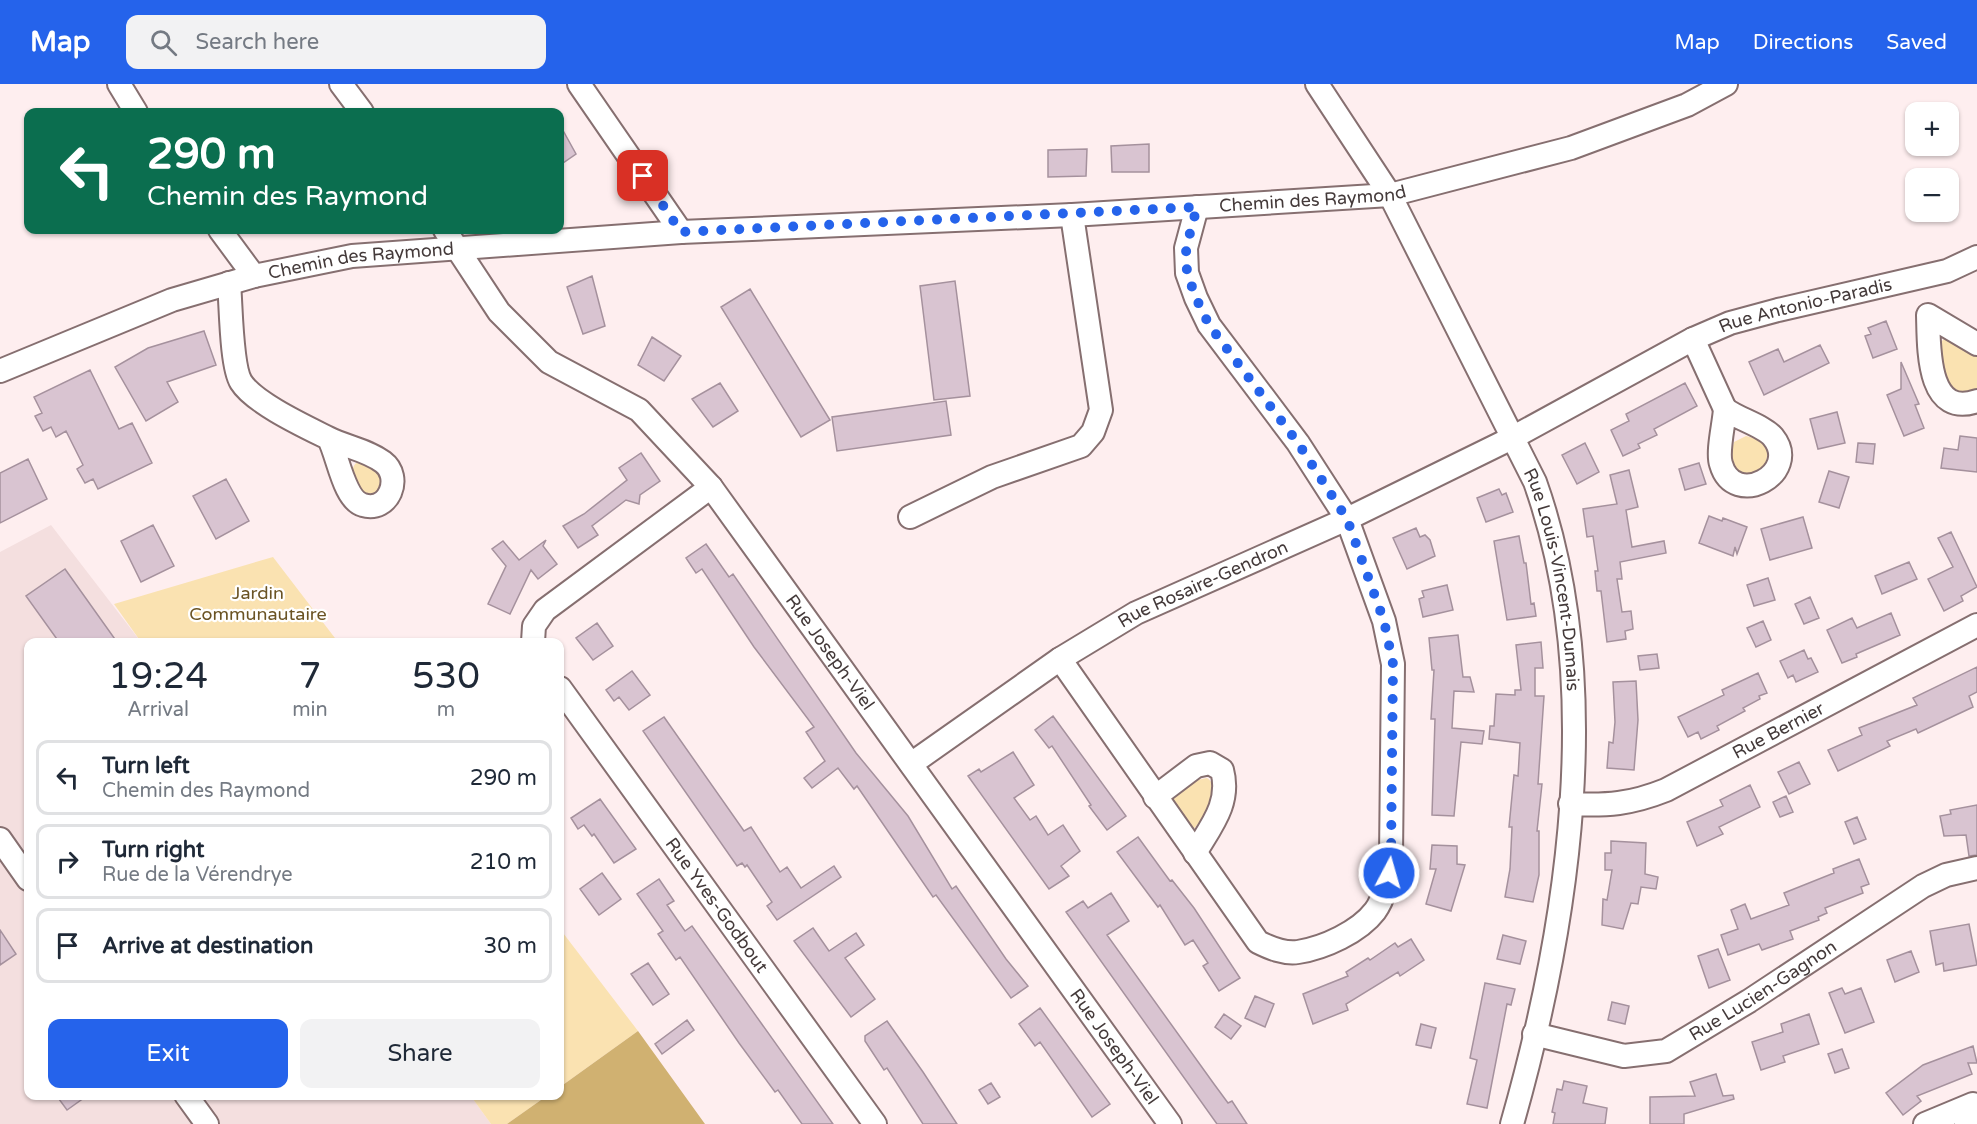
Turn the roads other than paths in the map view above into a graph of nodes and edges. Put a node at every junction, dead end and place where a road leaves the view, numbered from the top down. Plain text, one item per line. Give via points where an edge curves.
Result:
1 (119, 84) edge
2 (341, 84) edge
3 (579, 84) edge
4 (1726, 84) edge
5 (1323, 86) edge
6 (133, 108) edge
7 (359, 108) edge
8 (1390, 195) junction
9 (1197, 207) junction
10 (1072, 215) junction
11 (681, 232) junction
12 (223, 234) edge
13 (451, 238) edge
14 (1977, 257) edge
15 (254, 276) junction
16 (1921, 278) junction
17 (229, 283) junction
18 (1928, 315) junction
19 (1693, 339) junction
20 (1977, 344) edge
21 (0, 371) edge
22 (1977, 401) edge
23 (1725, 409) dead end
24 (1512, 438) junction
25 (329, 439) dead end
26 (711, 487) junction
27 (910, 517) dead end
28 (1347, 519) junction
29 (1977, 625) edge
30 (533, 638) edge
31 (1060, 659) junction
32 (564, 694) edge
33 (911, 764) junction
34 (1155, 797) junction
35 (1570, 804) junction
36 (0, 839) edge
37 (1195, 854) junction
38 (1977, 868) edge
39 (24, 873) edge
40 (1534, 1034) junction
41 (190, 1100) edge
42 (1972, 1110) edge
43 (207, 1124) edge
44 (875, 1124) edge
45 (1170, 1124) edge
46 (1512, 1124) edge
47 (1925, 1124) edge

1 - 6 street
2 - 7 street
3 - 11 street
4 - 8 street, Chemin des Raymond via 1687,105 1571,148
5 - 8 street, Rue Louis-Vincent-Dumais
8 - 9 street, Chemin des Raymond
8 - 24 street, Rue Louis-Vincent-Dumais
9 - 10 street, Chemin des Raymond
9 - 28 street via 1186,248 1187,273 1196,298 1209,325 1298,443
10 - 11 street, Chemin des Raymond
10 - 27 street via 1101,410 1094,432 1081,446 992,477
11 - 13 street, Chemin des Raymond
12 - 15 street
13 - 15 street, Chemin des Raymond
13 - 26 street, Rue Joseph-Viel via 499,312 549,362 639,410
14 - 16 street, Rue Antonio-Paradis via 1947,272
15 - 17 street, Chemin des Raymond
16 - 18 street
16 - 19 street, Rue Antonio-Paradis via 1778,310 1730,323
17 - 21 street, Chemin des Raymond via 122,319
17 - 25 street via 236,366 241,382 270,405
18 - 20 street
18 - 22 street via 1929,352 1939,388 1951,401
19 - 23 street
19 - 24 street, Rue Antonio-Paradis
24 - 28 street, Rue Rosaire-Gendron
24 - 35 street, Rue Louis-Vincent-Dumais via 1535,482 1550,524 1566,611 1574,681
26 - 30 street via 545,610 534,626
26 - 33 street, Rue Joseph-Viel
28 - 31 street, Rue Rosaire-Gendron via 1177,592
28 - 37 street via 1384,621 1393,664 1391,857 1376,910 1354,930 1320,946 1296,952 1275,950 1258,942 1245,927
29 - 35 street, Rue Bernier via 1666,790 1608,806
31 - 33 street, Rue Rosaire-Gendron
31 - 34 street
32 - 44 street, Rue Yves-Godbout
33 - 45 street, Rue Joseph-Viel
34 - 37 street
34 - 37 street via 1196,766 1210,763 1222,770 1226,784 1219,814
35 - 40 street, Rue Louis-Vincent-Dumais via 1558,932
36 - 39 street
38 - 40 street, Rue Lucien-Gagnon via 1946,875 1923,886 1666,1051 1624,1056
40 - 46 street, Rue Louis-Vincent-Dumais
41 - 43 street
42 - 47 street

